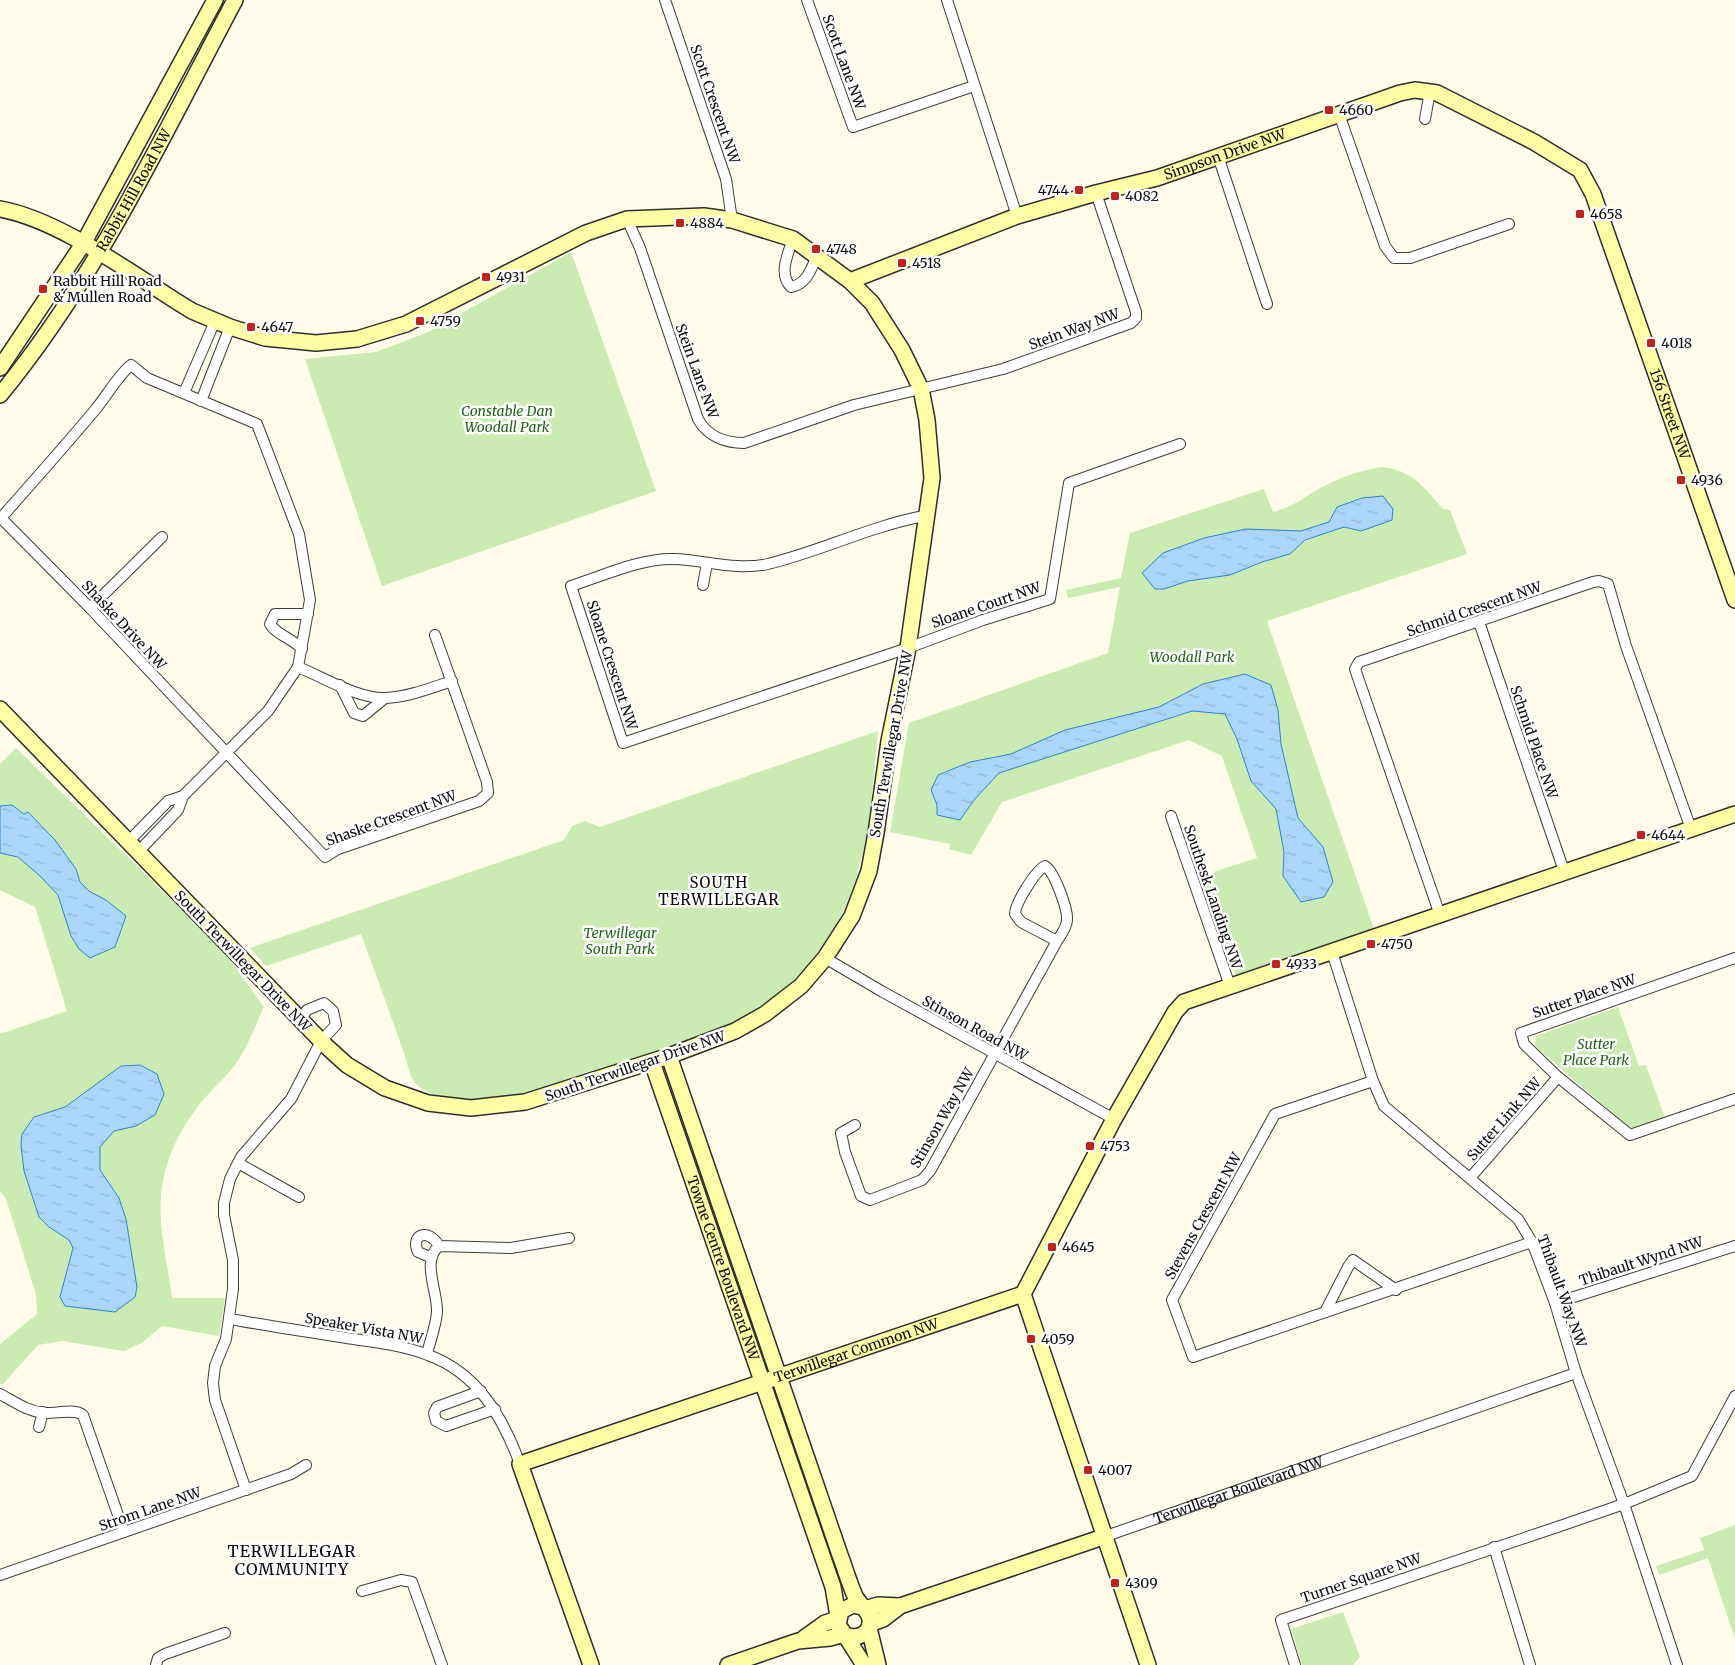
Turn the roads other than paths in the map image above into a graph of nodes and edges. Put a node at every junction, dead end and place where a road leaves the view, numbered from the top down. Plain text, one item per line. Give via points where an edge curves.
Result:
1 (215, 0) edge
2 (235, 0) edge
3 (665, 0) edge
4 (807, 0) edge
5 (947, 0) edge
6 (974, 86) junction
7 (1430, 91) junction
8 (1339, 114) junction
9 (1425, 119) dead end
10 (1218, 156) junction
11 (1583, 173) joint
12 (1096, 193) junction
13 (0, 209) edge
14 (1017, 216) junction
15 (627, 219) junction
16 (732, 220) junction
17 (1508, 224) dead end
18 (793, 239) junction
19 (84, 244) junction
20 (99, 254) junction
21 (817, 256) junction
22 (850, 280) junction
23 (1267, 304) dead end
24 (215, 321) junction
25 (230, 327) junction
26 (0, 368) edge
27 (921, 389) junction
28 (184, 393) junction
29 (0, 395) edge
30 (201, 400) junction
31 (1180, 444) dead end
32 (924, 516) junction
33 (0, 518) edge
34 (162, 537) dead end
35 (706, 563) junction
36 (703, 585) dead end
37 (1735, 600) edge
38 (90, 608) junction
39 (308, 614) junction
40 (1479, 622) junction
41 (435, 635) dead end
42 (908, 648) junction
43 (302, 649) junction
44 (298, 667) junction
45 (452, 681) junction
46 (340, 685) junction
47 (385, 698) junction
48 (0, 709) edge
49 (226, 753) junction
50 (1735, 814) edge
51 (1171, 816) dead end
52 (1691, 829) junction
53 (133, 847) junction
54 (1564, 871) junction
55 (1440, 916) junction
56 (1057, 941) junction
57 (1332, 952) junction
58 (825, 958) junction
59 (1735, 958) edge
60 (1230, 986) junction
61 (300, 1020) junction
62 (321, 1041) junction
63 (995, 1054) junction
64 (669, 1056) junction
65 (652, 1062) junction
66 (1558, 1077) junction
67 (1374, 1081) junction
68 (1735, 1099) edge
69 (1114, 1119) junction
70 (855, 1125) dead end
71 (238, 1163) junction
72 (1470, 1178) junction
73 (299, 1198) dead end
74 (569, 1238) dead end
75 (1532, 1242) junction
76 (439, 1246) junction
77 (1735, 1246) edge
78 (430, 1257) junction
79 (1396, 1290) junction
80 (1023, 1294) junction
81 (1555, 1303) junction
82 (1326, 1312) junction
83 (230, 1319) junction
84 (427, 1354) junction
85 (1576, 1373) junction
86 (778, 1375) junction
87 (760, 1381) junction
88 (480, 1391) junction
89 (0, 1394) edge
90 (1735, 1396) edge
91 (495, 1409) junction
92 (43, 1412) junction
93 (38, 1427) dead end
94 (520, 1464) junction
95 (306, 1465) dead end
96 (246, 1490) junction
97 (1624, 1504) junction
98 (124, 1532) junction
99 (1106, 1536) junction
100 (1494, 1547) junction
101 (0, 1575) edge
102 (362, 1592) dead end
103 (900, 1606) junction
104 (863, 1608) junction
105 (838, 1617) junction
106 (869, 1626) junction
107 (225, 1633) dead end
108 (845, 1635) junction
109 (798, 1641) junction
110 (156, 1665) edge
111 (442, 1665) edge
112 (591, 1665) edge
113 (728, 1665) edge
114 (864, 1665) edge
115 (878, 1665) edge
116 (1148, 1665) edge
117 (1295, 1665) edge
118 (1530, 1665) edge
119 (1677, 1665) edge

1 - 19 street, Rabbit Hill Road NW
2 - 20 street, Rabbit Hill Road NW
3 - 16 street, Scott Crescent NW via 726,179
4 - 6 street, Scott Lane NW via 853,127
5 - 6 street
6 - 14 street
7 - 8 street, Simpson Drive NW via 1400,93
7 - 9 street
7 - 11 street, Simpson Drive NW via 1534,142
8 - 10 street, Simpson Drive NW
8 - 17 street via 1385,246 1394,258 1410,258
10 - 12 street, Simpson Drive NW via 1157,178
10 - 23 street
11 - 37 street, 156 Street NW
12 - 14 street, Simpson Drive NW
12 - 27 street, Stein Way NW via 1136,318 1131,323 1003,369
13 - 19 street, South Terwillegar Drive NW via 41,221
14 - 22 street, Simpson Drive NW
15 - 16 street, South Terwillegar Drive NW via 704,216
15 - 25 street, South Terwillegar Drive NW via 586,233 416,320 372,336 329,343 302,343 265,338
15 - 27 street, Stein Lane NW via 640,248 698,419 709,434 744,443 854,405
16 - 18 street, South Terwillegar Drive NW
18 - 21 street, South Terwillegar Drive NW
18 - 21 street via 784,270 791,287 808,277
19 - 20 street, South Terwillegar Drive NW
19 - 26 street, Rabbit Hill Road NW
20 - 24 street, South Terwillegar Drive NW via 192,311
20 - 29 street, Rabbit Hill Road NW via 31,356
21 - 22 street, South Terwillegar Drive NW
22 - 27 street, South Terwillegar Drive NW via 872,303 902,350
24 - 25 street, South Terwillegar Drive NW
24 - 28 street
25 - 30 street
27 - 32 street, South Terwillegar Drive NW via 932,478
28 - 30 street, Shaske Drive NW
28 - 33 street, Shaske Drive NW via 147,378 131,365
30 - 39 street, Shaske Drive NW via 257,424 299,534 310,600
31 - 42 street, Sloane Court NW via 1069,483 1050,599
32 - 35 street, Sloane Crescent NW via 900,520 767,564 729,566
32 - 42 street, South Terwillegar Drive NW
33 - 38 street, Shaske Drive NW
34 - 38 street
35 - 36 street
35 - 42 street, Sloane Crescent NW via 674,559 652,561 571,586 623,743
38 - 49 street, Shaske Drive NW
39 - 43 street, Shaske Drive NW
39 - 43 street via 281,612 275,614 270,624 276,632 294,640
40 - 52 street, Schmid Crescent NW via 1594,582 1608,584 1626,646
40 - 54 street, Schmid Place NW
40 - 55 street, Schmid Crescent NW via 1359,662 1355,670
41 - 45 street, Shaske Crescent NW
42 - 58 street, South Terwillegar Drive NW via 889,741 869,871 852,916
43 - 44 street, Shaske Drive NW
44 - 46 street
44 - 49 street, Shaske Drive NW via 268,710
45 - 47 street
45 - 49 street, Shaske Crescent NW via 488,793 479,802 338,849 325,857
46 - 47 street via 366,696
46 - 47 street via 354,713 364,716
48 - 53 street, South Terwillegar Drive NW
49 - 53 street, Shaske Drive NW via 182,796 178,810
50 - 52 street
51 - 60 street, Southesk Landing NW
52 - 54 street
53 - 61 street, South Terwillegar Drive NW
54 - 55 street
55 - 57 street
56 - 56 street, Stinson Way NW via 1066,925 1066,912 1052,873 1044,866 1016,906 1015,914 1021,922
56 - 63 street, Stinson Way NW
57 - 60 street
57 - 67 street, Thibault Way NW
58 - 63 street, Stinson Road NW
58 - 64 street, South Terwillegar Drive NW via 801,986 764,1014 735,1031
59 - 66 street, Sutter Place NW via 1521,1033 1524,1044
60 - 69 street via 1187,1000 1178,1007
61 - 62 street, South Terwillegar Drive NW
61 - 62 street via 317,1004 330,1006 336,1016 336,1025
62 - 65 street, South Terwillegar Drive NW via 348,1065 385,1088 428,1103 471,1108 525,1102
62 - 71 street via 292,1099
63 - 69 street, Stinson Road NW
63 - 70 street, Stinson Way NW via 922,1180 870,1200 861,1196 841,1133
64 - 65 street, South Terwillegar Drive NW
64 - 86 street, Towne Centre Boulevard NW
65 - 87 street, Towne Centre Boulevard NW
66 - 68 street, Sutter Place NW via 1630,1135
66 - 72 street, Sutter Link NW
67 - 72 street, Thibault Way NW via 1384,1106
67 - 82 street, Stevens Crescent NW via 1275,1114 1172,1300 1193,1357
69 - 80 street
71 - 73 street
71 - 83 street via 224,1203 233,1260
72 - 75 street, Thibault Way NW via 1518,1219
74 - 76 street via 512,1248
75 - 79 street, Stevens Crescent NW
75 - 81 street, Thibault Way NW
76 - 78 street
76 - 78 street via 431,1235 418,1238 418,1252
77 - 81 street, Thibault Wynd NW
78 - 84 street via 437,1312
79 - 82 street, Stevens Crescent NW
79 - 82 street via 1353,1260
80 - 86 street, Terwillegar Common NW
80 - 99 street
81 - 85 street, Thibault Way NW
83 - 84 street, Speaker Vista NW
83 - 96 street via 212,1384
84 - 88 street, Speaker Vista NW via 458,1371
85 - 97 street, Thibault Way NW
85 - 99 street, Terwillegar Boulevard NW
86 - 87 street, Terwillegar Common NW
86 - 104 street, Towne Centre Boulevard NW via 840,1555
87 - 94 street, Terwillegar Common NW
87 - 105 street, Towne Centre Boulevard NW via 833,1587
88 - 91 street, Speaker Vista NW
88 - 91 street via 437,1407 434,1413 436,1421 446,1426
89 - 92 street via 23,1407
90 - 97 street via 1692,1476
91 - 94 street, Speaker Vista NW
92 - 93 street
92 - 98 street via 83,1415
94 - 112 street
95 - 96 street, Strom Lane NW via 291,1474
96 - 98 street, Strom Lane NW
97 - 100 street, Turner Square NW
97 - 119 street, Thibault Way NW
98 - 101 street, Strom Lane NW
99 - 103 street, Terwillegar Boulevard NW
99 - 116 street
100 - 117 street, Turner Square NW via 1281,1620
100 - 118 street
102 - 111 street via 401,1580 412,1582
103 - 104 street, Terwillegar Boulevard NW
103 - 106 street, Terwillegar Boulevard NW
104 - 105 street via 848,1606
104 - 106 street via 870,1618
105 - 108 street via 839,1629
105 - 109 street
106 - 108 street via 859,1637
106 - 115 street
107 - 110 street via 165,1654 158,1658
108 - 109 street
108 - 114 street
109 - 113 street

